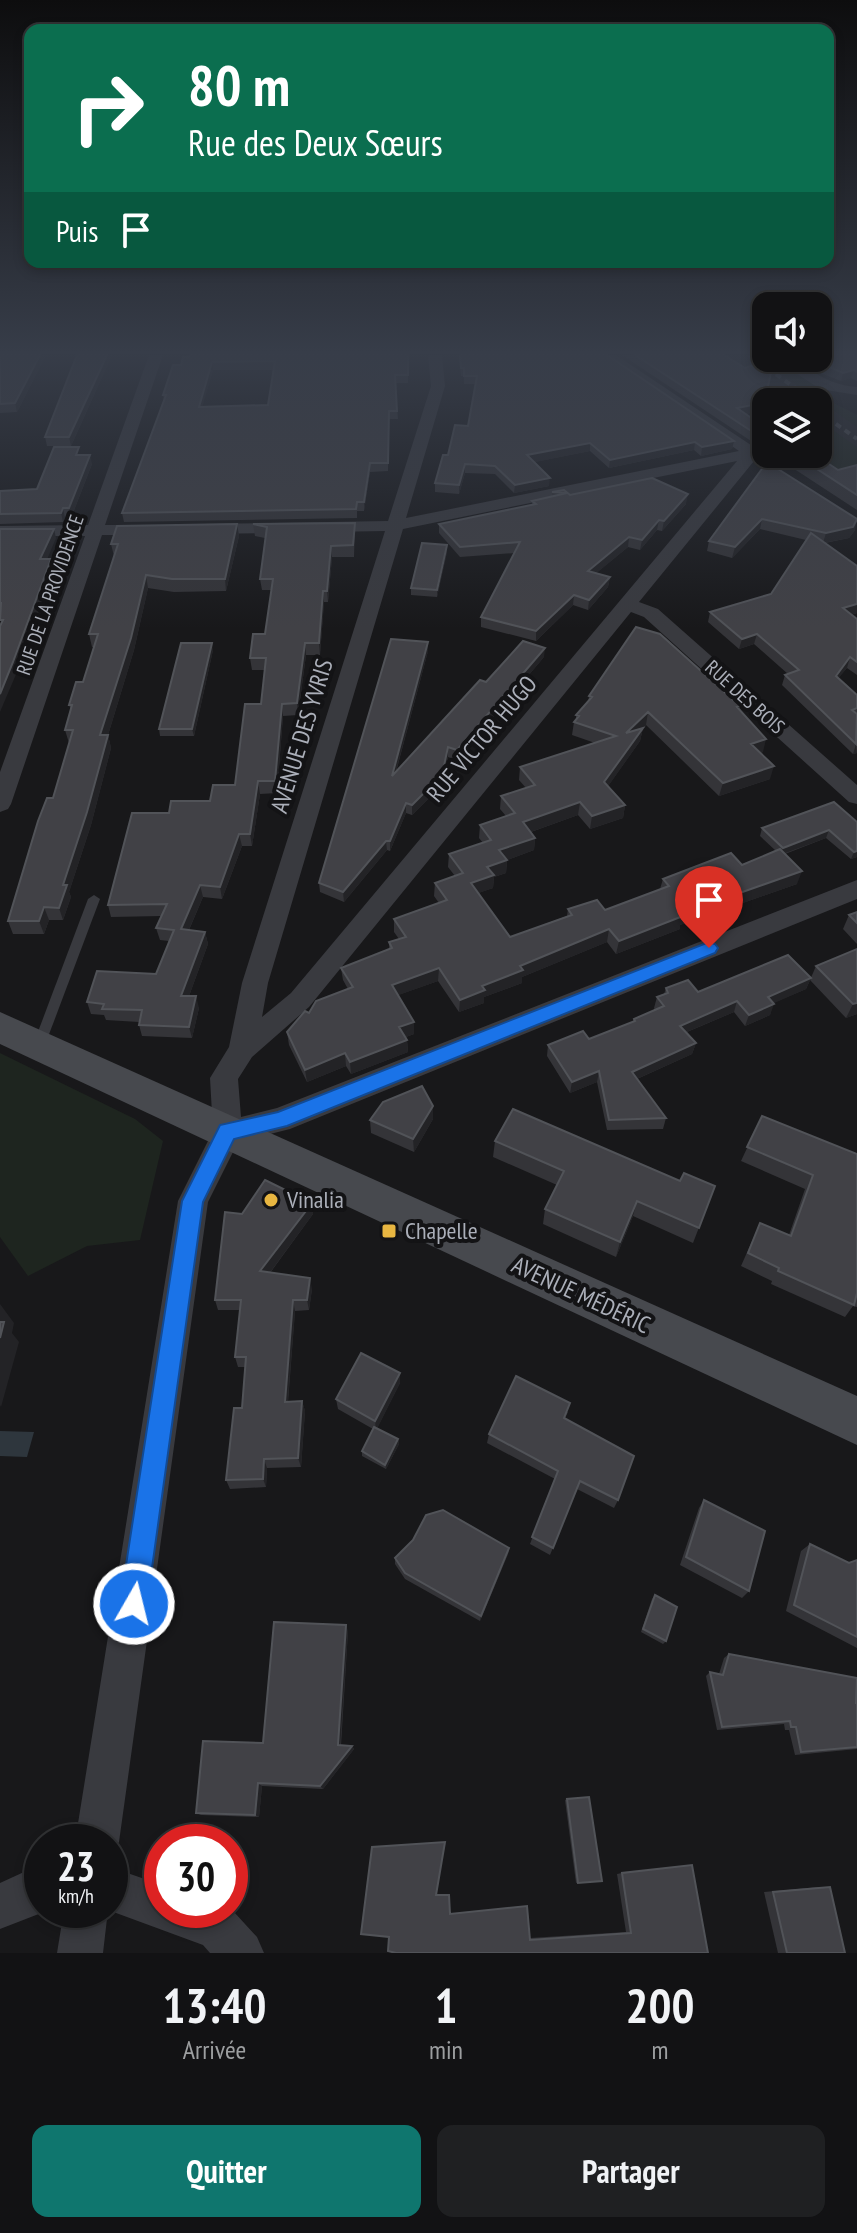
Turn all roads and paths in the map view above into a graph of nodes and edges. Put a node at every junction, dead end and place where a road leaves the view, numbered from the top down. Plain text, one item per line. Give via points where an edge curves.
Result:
1 (125, 446) edge
2 (419, 446) edge
3 (742, 446) edge
4 (752, 453) junction
5 (775, 468) edge
6 (778, 470) edge
7 (393, 526) junction
8 (96, 530) junction
9 (0, 531) edge
10 (627, 604) junction
11 (857, 797) edge
12 (0, 804) edge
13 (857, 889) edge
14 (94, 899) dead end
15 (0, 1027) edge
16 (39, 1045) junction
17 (242, 1049) junction
18 (228, 1132) junction
19 (857, 1421) edge
20 (100, 1824) edge
21 (24, 1894) edge
22 (0, 1907) edge
23 (83, 1928) edge
24 (218, 1928) edge
25 (80, 1953) edge
26 (241, 1953) edge

1 - 8 street, RUE DE LA PROVIDENCE
2 - 7 street, AVENUE DES YVRIS
3 - 4 street
4 - 7 street
4 - 10 street, RUE VICTOR HUGO
5 - 6 street
7 - 8 street
7 - 17 street, AVENUE DES YVRIS via 255,983
8 - 9 street
8 - 12 street, RUE DE LA PROVIDENCE
10 - 11 street, RUE DES BOIS via 651,613
10 - 17 street, RUE VICTOR HUGO via 300,1000
13 - 18 street via 280,1120
14 - 16 lane
15 - 16 main road, AVENUE MÉDÉRIC
16 - 18 main road, AVENUE MÉDÉRIC
17 - 18 street, AVENUE DES YVRIS via 224,1078
18 - 19 main road, AVENUE MÉDÉRIC
18 - 20 street via 193,1201
21 - 22 street
23 - 25 street
24 - 26 street

